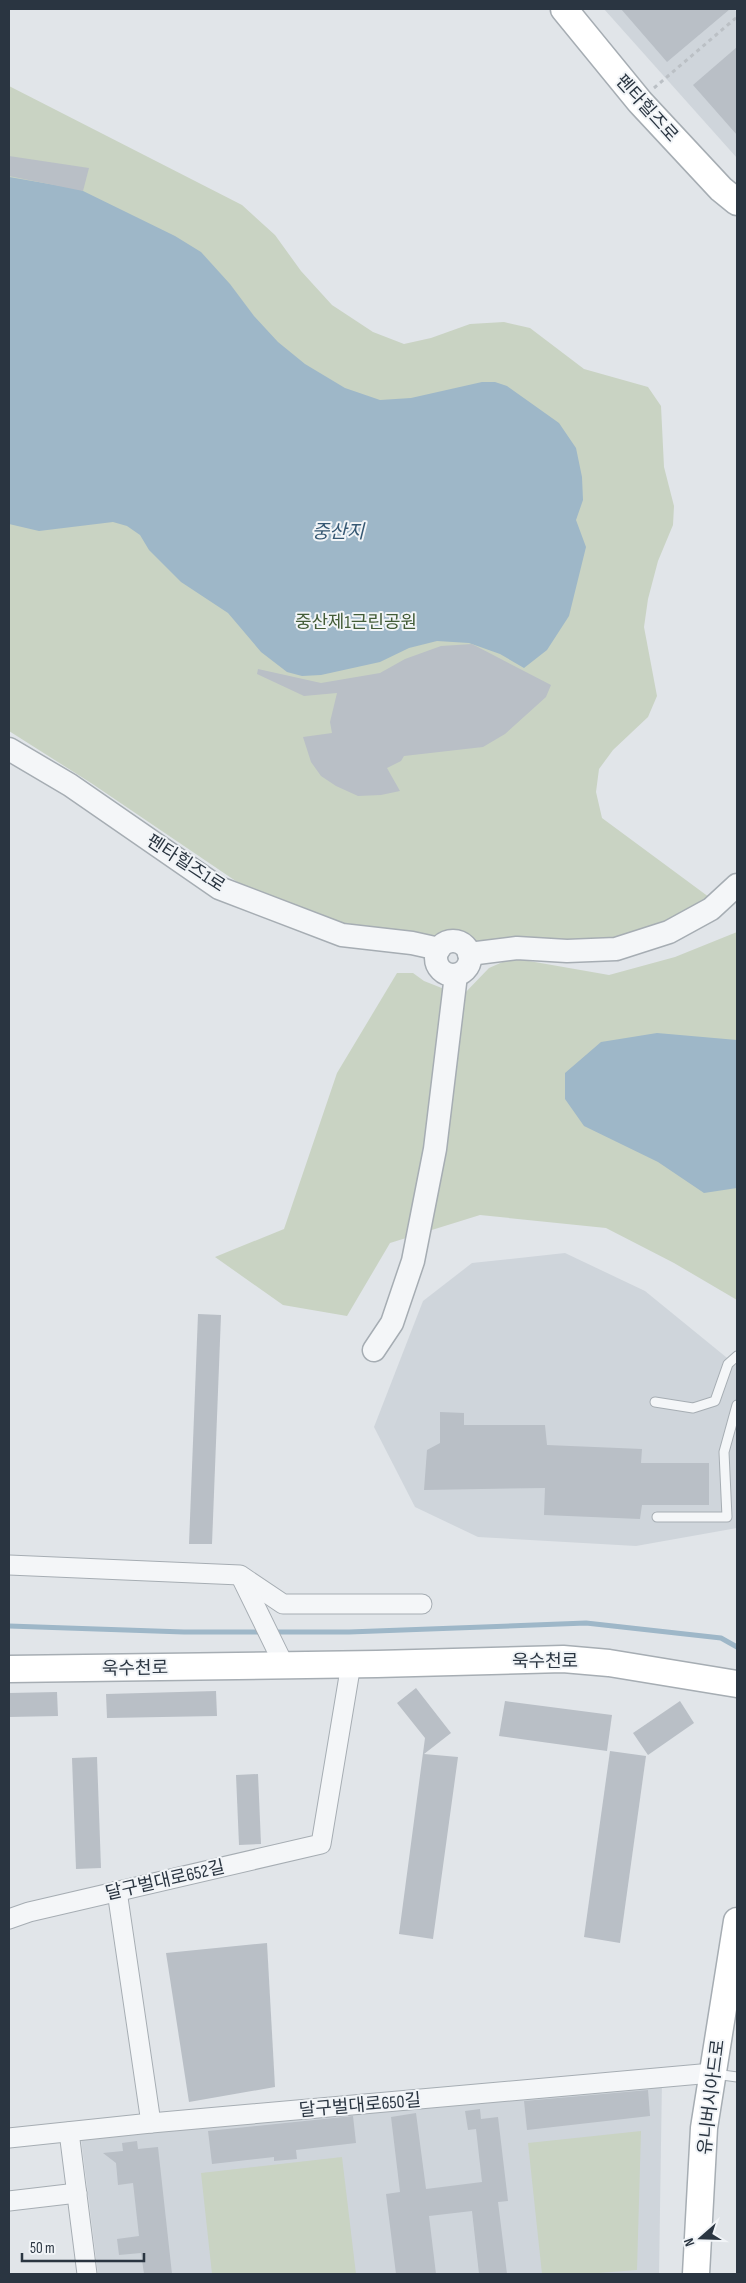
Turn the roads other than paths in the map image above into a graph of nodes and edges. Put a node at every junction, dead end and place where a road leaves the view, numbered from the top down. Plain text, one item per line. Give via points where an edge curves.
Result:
1 (564, 9) edge
2 (737, 202) edge
3 (9, 749) edge
4 (737, 886) edge
5 (439, 949) junction
6 (469, 954) junction
7 (456, 975) junction
8 (374, 1350) dead end
9 (737, 1356) edge
10 (655, 1402) dead end
11 (737, 1405) edge
12 (657, 1517) dead end
13 (9, 1566) edge
14 (240, 1575) junction
15 (422, 1604) dead end
16 (351, 1664) junction
17 (284, 1665) junction
18 (9, 1669) edge
19 (737, 1684) edge
20 (117, 1891) junction
21 (9, 1919) edge
22 (737, 1921) edge
23 (712, 2073) junction
24 (737, 2077) edge
25 (151, 2123) junction
26 (69, 2132) junction
27 (9, 2138) edge
28 (77, 2193) junction
29 (9, 2201) edge
30 (87, 2274) edge
31 (696, 2274) edge

1 - 2 main road, 펜타힐즈로 via 640,102
3 - 5 street, 펜타힐즈1로 via 70,785 219,888 342,935
4 - 6 street via 711,909 669,932 616,949 517,948
5 - 6 street via 448,942 458,942
5 - 7 street via 436,960 440,970
6 - 7 street via 465,969
7 - 8 street via 435,1149 413,1261 392,1323
9 - 10 lane via 728,1364 715,1401 693,1408
11 - 12 lane via 724,1452 727,1517
13 - 14 street
14 - 15 street via 283,1604
14 - 17 street
16 - 17 main road, 욱수천로
16 - 19 main road, 욱수천로 via 563,1659 609,1663
16 - 20 street, 달구벌대로652길 via 321,1844
17 - 18 main road, 욱수천로
20 - 21 street, 달구벌대로652길
20 - 25 street
22 - 23 main road, 유니버시아드로
23 - 24 lane
23 - 25 street, 달구벌대로650길
23 - 31 main road, 유니버시아드로 via 704,2128
25 - 26 street, 달구벌대로650길
26 - 27 street, 달구벌대로650길
26 - 28 street
28 - 29 street
28 - 30 street

